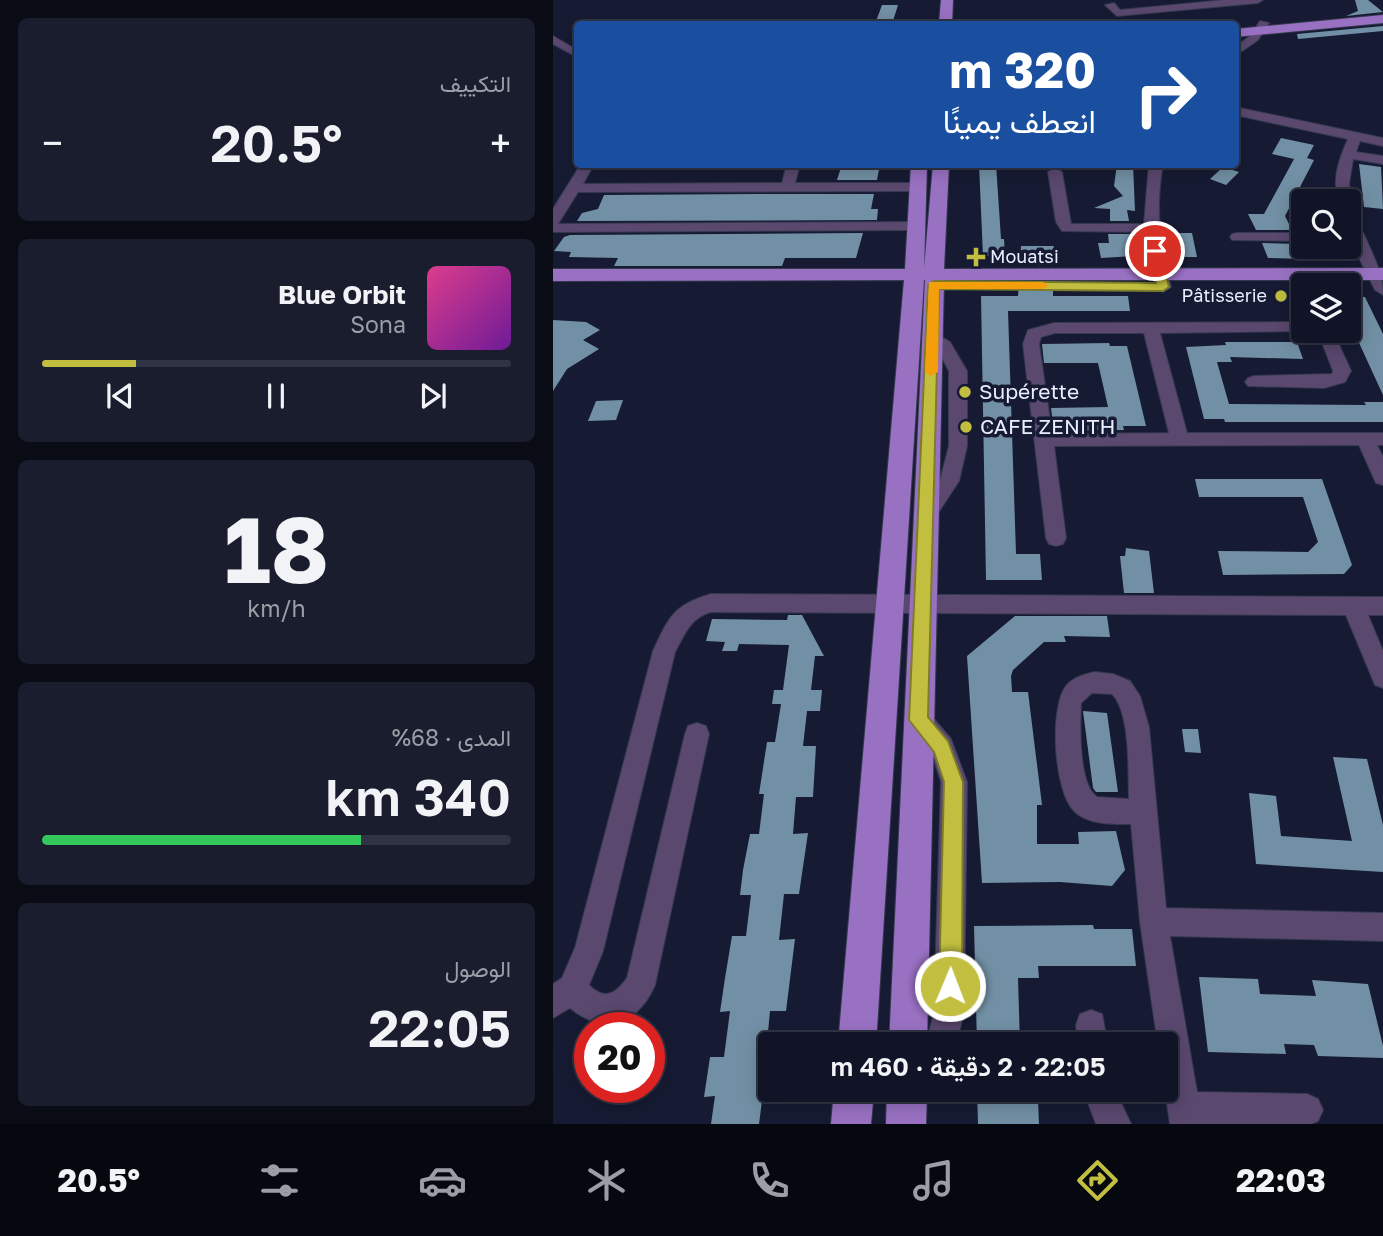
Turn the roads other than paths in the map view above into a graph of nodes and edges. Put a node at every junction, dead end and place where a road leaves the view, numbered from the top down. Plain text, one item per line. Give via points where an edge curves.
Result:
1 (947, 0) edge
2 (1258, 0) edge
3 (1110, 5) dead end
4 (1383, 13) edge
5 (1383, 19) edge
6 (946, 21) edge
7 (1239, 26) edge
8 (1263, 26) junction
9 (1239, 32) edge
10 (553, 39) edge
11 (1239, 49) edge
12 (574, 52) edge
13 (1239, 112) edge
14 (1356, 136) junction
15 (1383, 142) edge
16 (1347, 154) junction
17 (1383, 160) edge
18 (586, 168) edge
19 (793, 168) edge
20 (940, 168) edge
21 (1155, 168) edge
22 (1055, 172) dead end
23 (918, 176) edge
24 (575, 188) junction
25 (787, 188) junction
26 (1342, 189) edge
27 (553, 221) edge
28 (915, 226) junction
29 (553, 228) edge
30 (1150, 228) junction
31 (1237, 237) dead end
32 (1291, 237) edge
33 (1361, 250) edge
34 (553, 275) edge
35 (924, 279) junction
36 (1161, 280) junction
37 (553, 282) edge
38 (1381, 282) edge
39 (1361, 285) edge
40 (1291, 286) edge
41 (1291, 327) edge
42 (1151, 328) junction
43 (1330, 343) edge
44 (1254, 382) dead end
45 (1180, 439) junction
46 (1374, 439) edge
47 (1042, 440) junction
48 (1383, 478) edge
49 (1056, 538) dead end
50 (891, 602) junction
51 (923, 602) junction
52 (1353, 606) junction
53 (1383, 606) edge
54 (1383, 678) edge
55 (919, 720) junction
56 (697, 734) dead end
57 (1143, 812) junction
58 (1154, 922) junction
59 (1383, 927) edge
60 (562, 995) edge
61 (858, 1032) edge
62 (908, 1032) edge
63 (944, 1032) edge
64 (853, 1102) edge
65 (1102, 1102) edge
66 (1307, 1110) dead end
67 (1184, 1115) edge
68 (851, 1124) edge
69 (1115, 1124) edge

1 - 6 main road
2 - 3 street via 1117,13
4 - 8 main road
5 - 8 main road
7 - 8 main road
8 - 9 main road
8 - 11 street
10 - 12 street
13 - 14 street
14 - 15 street
14 - 16 street
16 - 17 street
16 - 26 street
18 - 24 street
19 - 25 street
20 - 35 main road
21 - 30 street
22 - 30 street via 1067,228
23 - 25 street
23 - 28 main road
24 - 25 street
24 - 27 street
28 - 29 street
28 - 35 main road
30 - 36 street
31 - 32 street
33 - 38 street
34 - 35 main road
35 - 36 main road
35 - 37 main road
35 - 50 main road
35 - 51 main road via 932,336
36 - 38 main road
36 - 40 main road
38 - 39 main road
41 - 42 street
42 - 45 street
42 - 47 street via 1054,328 1034,334 1031,344
43 - 44 street via 1342,371 1339,378
45 - 46 street
45 - 47 street
46 - 48 street
47 - 49 street
50 - 51 street
50 - 60 street via 711,603 683,616 664,651 589,951
50 - 61 main road
51 - 52 street
51 - 55 main road
52 - 53 street
52 - 54 street
55 - 62 main road
55 - 63 street via 942,747 954,782 949,1012
56 - 60 street via 640,985 623,1006 608,1011
57 - 57 street via 1130,697 1123,688 1110,684 1083,685 1069,703 1074,791 1093,809
57 - 58 street
58 - 59 street
58 - 67 street
64 - 68 main road
65 - 69 street
66 - 67 street

